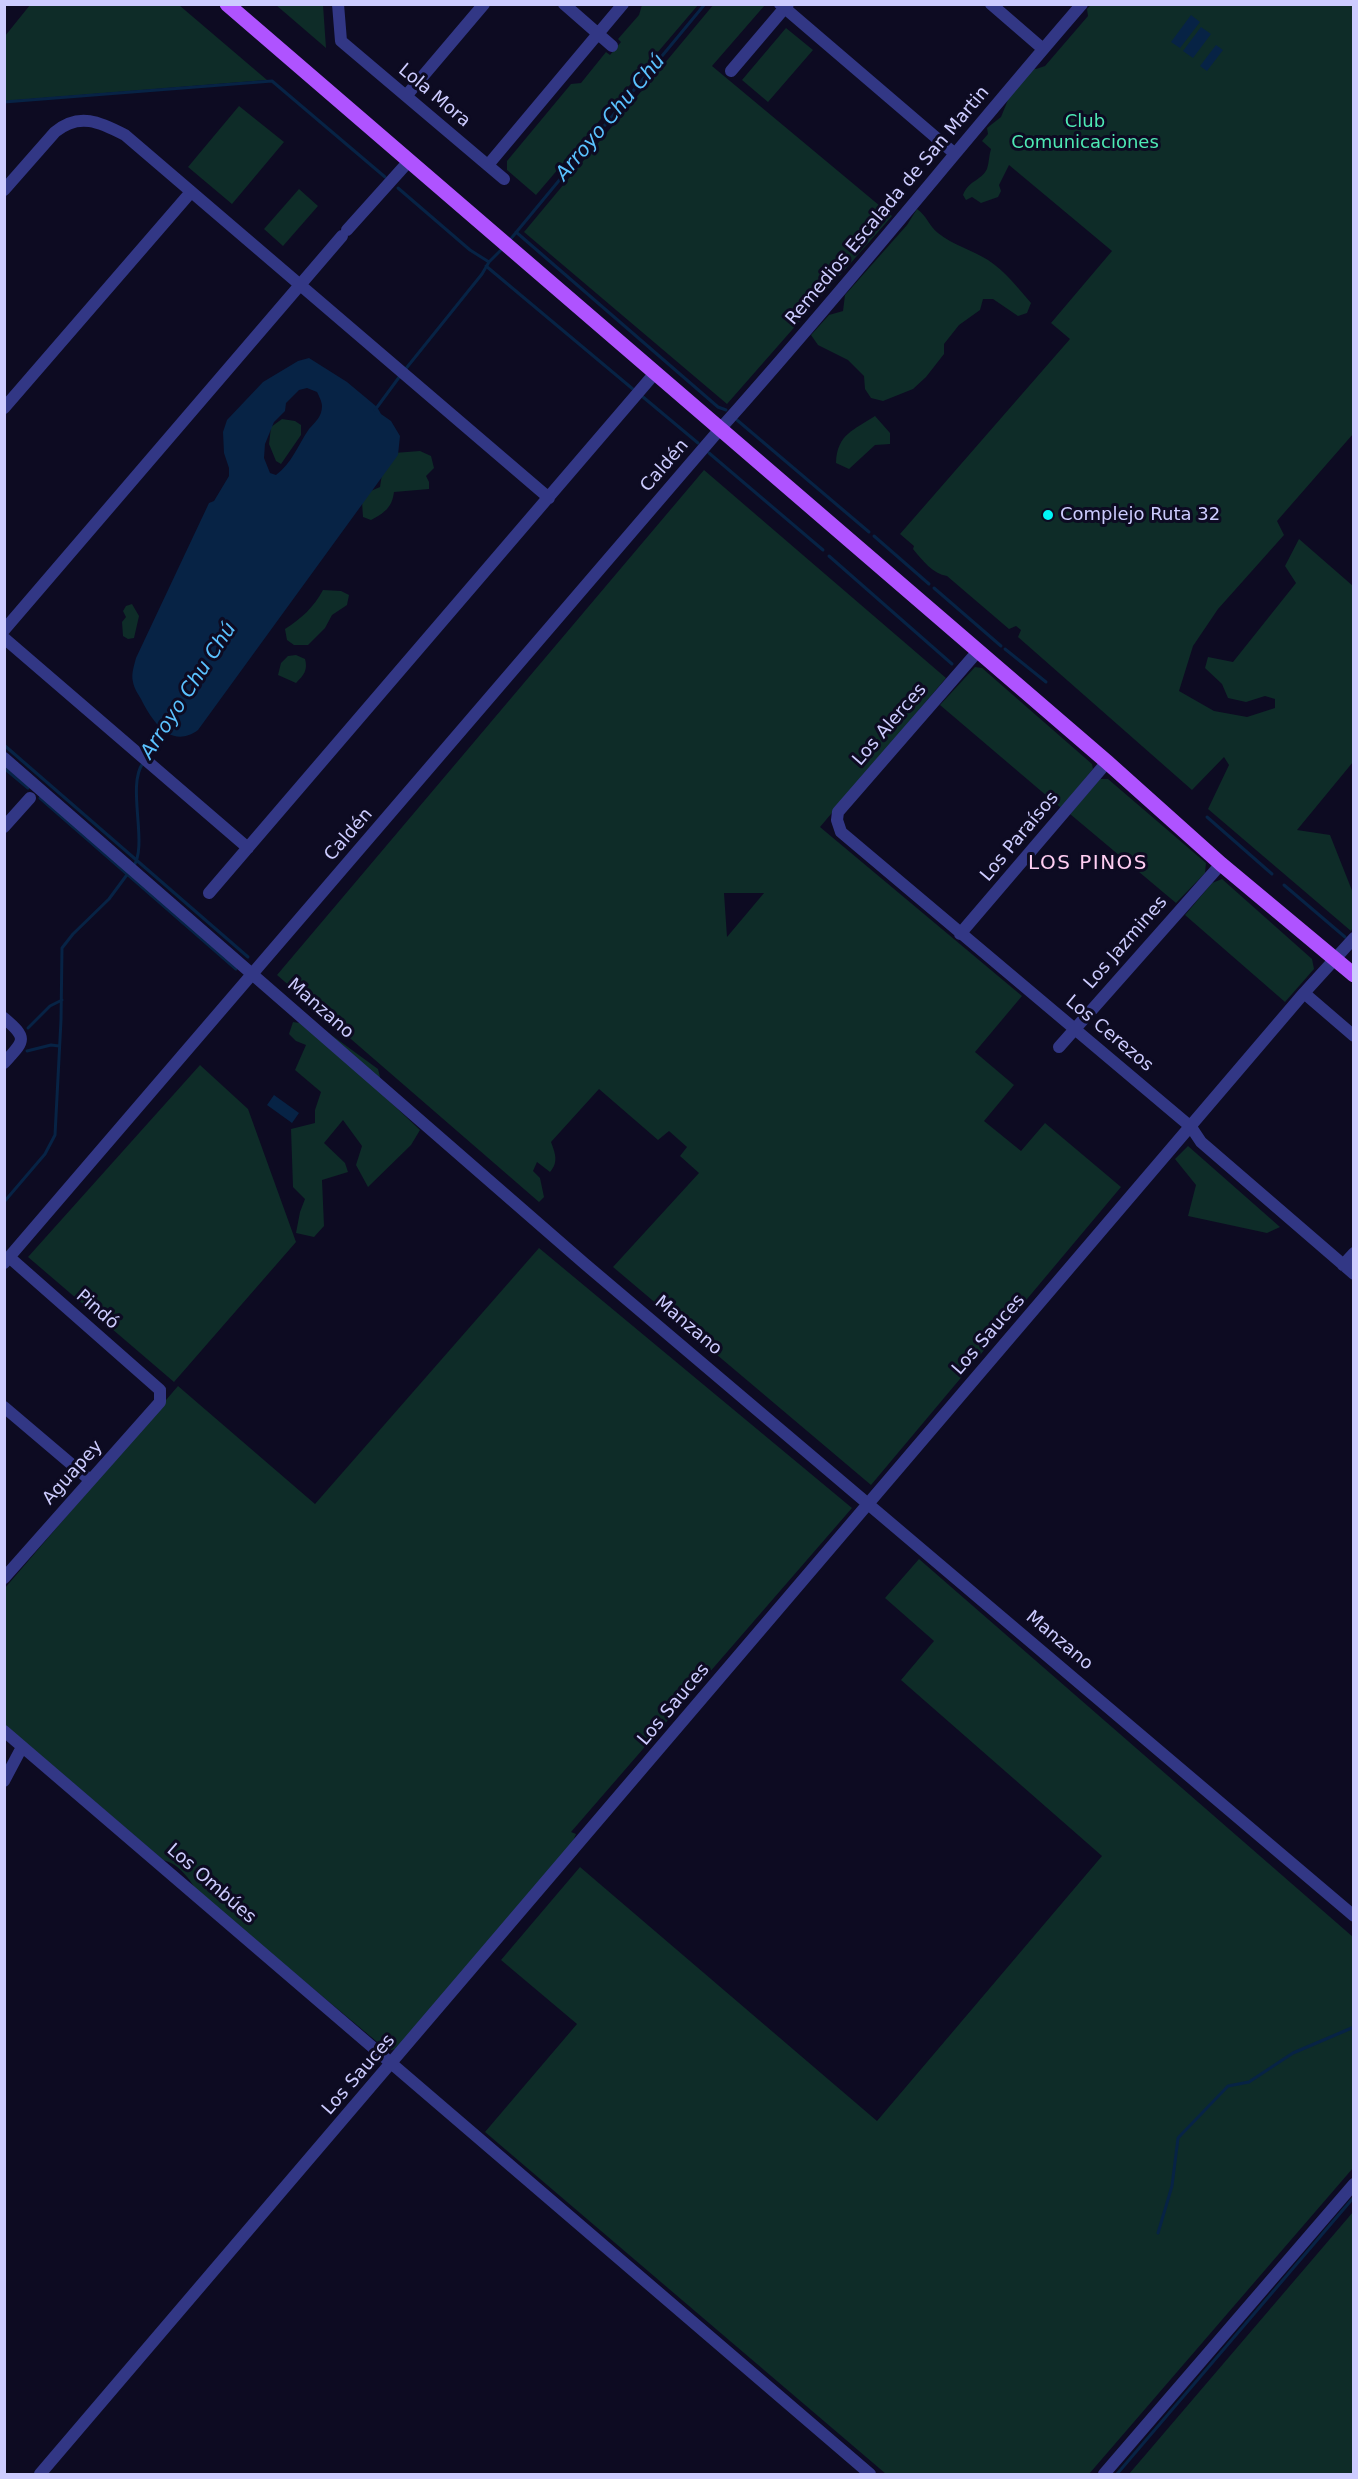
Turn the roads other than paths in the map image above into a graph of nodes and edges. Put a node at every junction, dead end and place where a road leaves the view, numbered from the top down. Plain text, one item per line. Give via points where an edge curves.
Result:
1 (227, 4) edge
2 (338, 4) edge
3 (484, 4) edge
4 (564, 4) edge
5 (623, 4) edge
6 (991, 4) edge
7 (1082, 4) edge
8 (784, 6) edge
9 (598, 34) junction
10 (612, 46) dead end
11 (1043, 49) junction
12 (731, 71) dead end
13 (406, 96) junction
14 (954, 153) junction
15 (409, 161) junction
16 (488, 165) junction
17 (504, 179) dead end
18 (4, 190) edge
19 (189, 194) junction
20 (298, 288) junction
21 (655, 374) junction
22 (4, 408) edge
23 (720, 429) junction
24 (546, 501) junction
25 (4, 630) edge
26 (4, 638) edge
27 (978, 651) junction
28 (4, 758) edge
29 (1107, 762) junction
30 (30, 798) dead end
31 (4, 827) edge
32 (838, 827) joint
33 (248, 848) junction
34 (1221, 864) junction
35 (209, 893) dead end
36 (960, 934) junction
37 (1353, 938) edge
38 (1334, 958) junction
39 (253, 974) junction
40 (1353, 975) edge
41 (1304, 993) junction
42 (4, 1018) edge
43 (1075, 1029) junction
44 (1353, 1036) edge
45 (1059, 1047) dead end
46 (4, 1064) edge
47 (1191, 1127) junction
48 (1353, 1253) edge
49 (7, 1260) edge
50 (1343, 1265) junction
51 (1353, 1274) edge
52 (160, 1390) joint
53 (4, 1407) edge
54 (90, 1480) junction
55 (870, 1503) junction
56 (6, 1572) edge
57 (4, 1731) edge
58 (22, 1747) junction
59 (4, 1781) edge
60 (1353, 1916) edge
61 (393, 2064) junction
62 (1353, 2184) edge
63 (40, 2475) edge
64 (870, 2475) edge
65 (1104, 2475) edge

1 - 15 main road
2 - 13 street, Lola Mora via 341,41
3 - 13 street
4 - 9 street
5 - 9 street
6 - 11 street
7 - 11 street, Remedios Escalada de San Martin
8 - 12 street
8 - 14 street
9 - 10 street
9 - 16 street
11 - 14 street, Remedios Escalada de San Martin
13 - 16 street, Lola Mora
14 - 23 street, Remedios Escalada de San Martin via 801,339
15 - 20 street
15 - 21 main road
16 - 17 street, Lola Mora
18 - 19 street via 54,132 64,124 90,120 125,135
19 - 20 street
19 - 22 street
20 - 24 street
20 - 25 street
21 - 23 main road
21 - 24 street
23 - 27 main road
23 - 39 street, Caldén
24 - 33 street
26 - 33 street
27 - 29 main road
27 - 32 street, Los Alerces via 838,812
28 - 39 street, Manzano
29 - 34 main road
29 - 36 street, Los Paraísos
30 - 31 street
32 - 36 street, Los Cerezos
33 - 35 street
34 - 38 main road
34 - 43 street, Los Jazmines
36 - 43 street, Los Cerezos
37 - 38 street, Los Sauces
38 - 40 main road
38 - 41 street, Los Sauces
39 - 49 street, Caldén
39 - 55 street, Manzano via 585,1264
41 - 44 street
41 - 47 street, Los Sauces
42 - 46 street via 20,1031 22,1044
43 - 45 street, Los Jazmines
43 - 47 street, Los Cerezos
47 - 50 street, Los Cerezos via 1201,1142
47 - 55 street, Los Sauces
48 - 50 street
49 - 52 street, Pindó
50 - 51 street, Los Cerezos
52 - 54 street, Aguapey via 160,1402
53 - 54 street
54 - 56 street, Aguapey
55 - 60 street, Manzano
55 - 61 street, Los Sauces
57 - 58 street, Los Ombúes
58 - 59 street
58 - 61 street, Los Ombúes
61 - 63 street, Los Sauces
61 - 64 street, Los Ombúes
62 - 65 street

